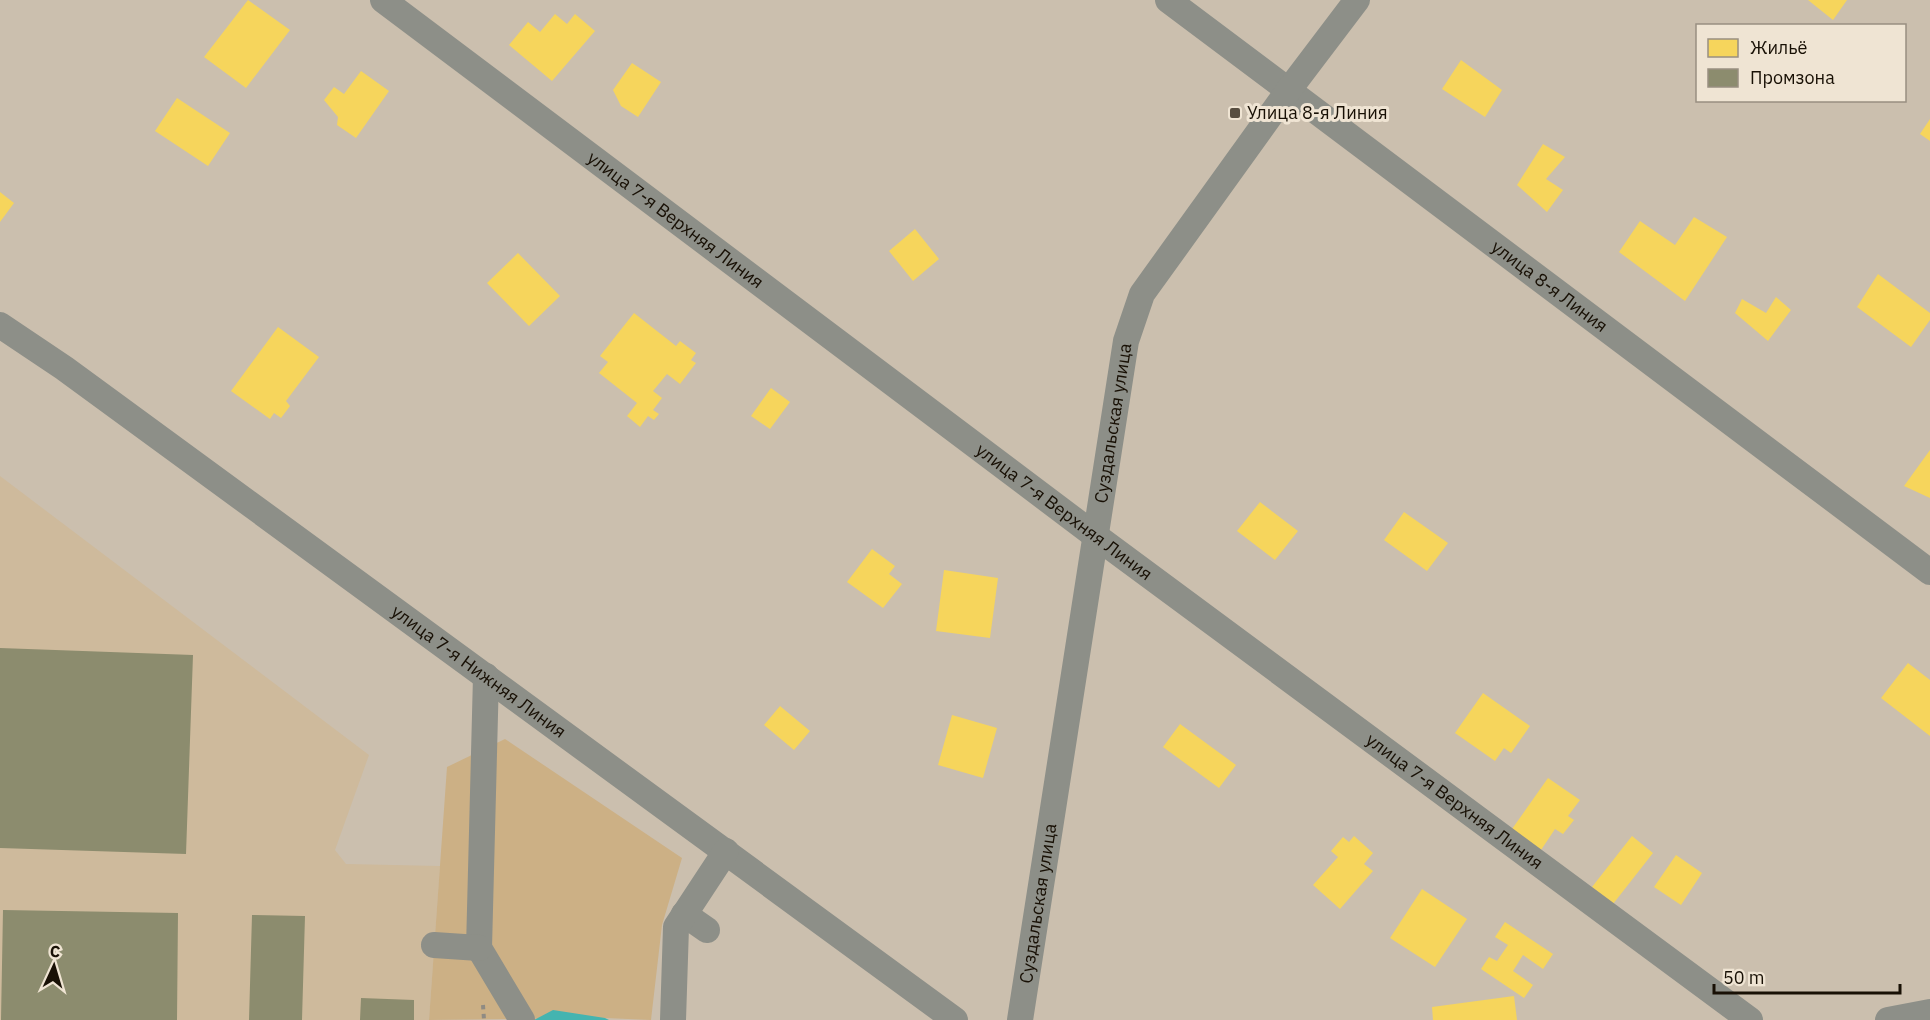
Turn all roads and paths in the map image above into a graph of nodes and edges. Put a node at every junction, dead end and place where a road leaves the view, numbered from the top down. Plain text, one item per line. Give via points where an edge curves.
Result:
1 (383, 0) edge
2 (1168, 0) edge
3 (1357, 0) edge
4 (1288, 91) junction
5 (0, 325) edge
6 (1096, 537) junction
7 (1930, 572) edge
8 (486, 676) junction
9 (726, 852) junction
10 (684, 914) junction
11 (707, 930) dead end
12 (434, 945) dead end
13 (479, 948) junction
14 (1930, 1012) edge
15 (522, 1020) edge
16 (673, 1020) edge
17 (955, 1020) edge
18 (1020, 1020) edge
19 (1750, 1020) edge
20 (1888, 1020) edge

1 - 6 street, улица 7-я Верхняя Линия
2 - 4 street, улица 8-я Линия
3 - 4 street, Суздальская улица
4 - 6 street, Суздальская улица via 1142,294 1126,341
4 - 7 street, улица 8-я Линия
5 - 8 street, улица 7-я Нижняя Линия
6 - 18 street, Суздальская улица
6 - 19 street, улица 7-я Верхняя Линия
8 - 9 street, улица 7-я Нижняя Линия
8 - 13 street
9 - 10 street
9 - 17 street, улица 7-я Нижняя Линия
10 - 11 street
10 - 16 street via 676,927
12 - 13 street
13 - 15 street
14 - 20 street

